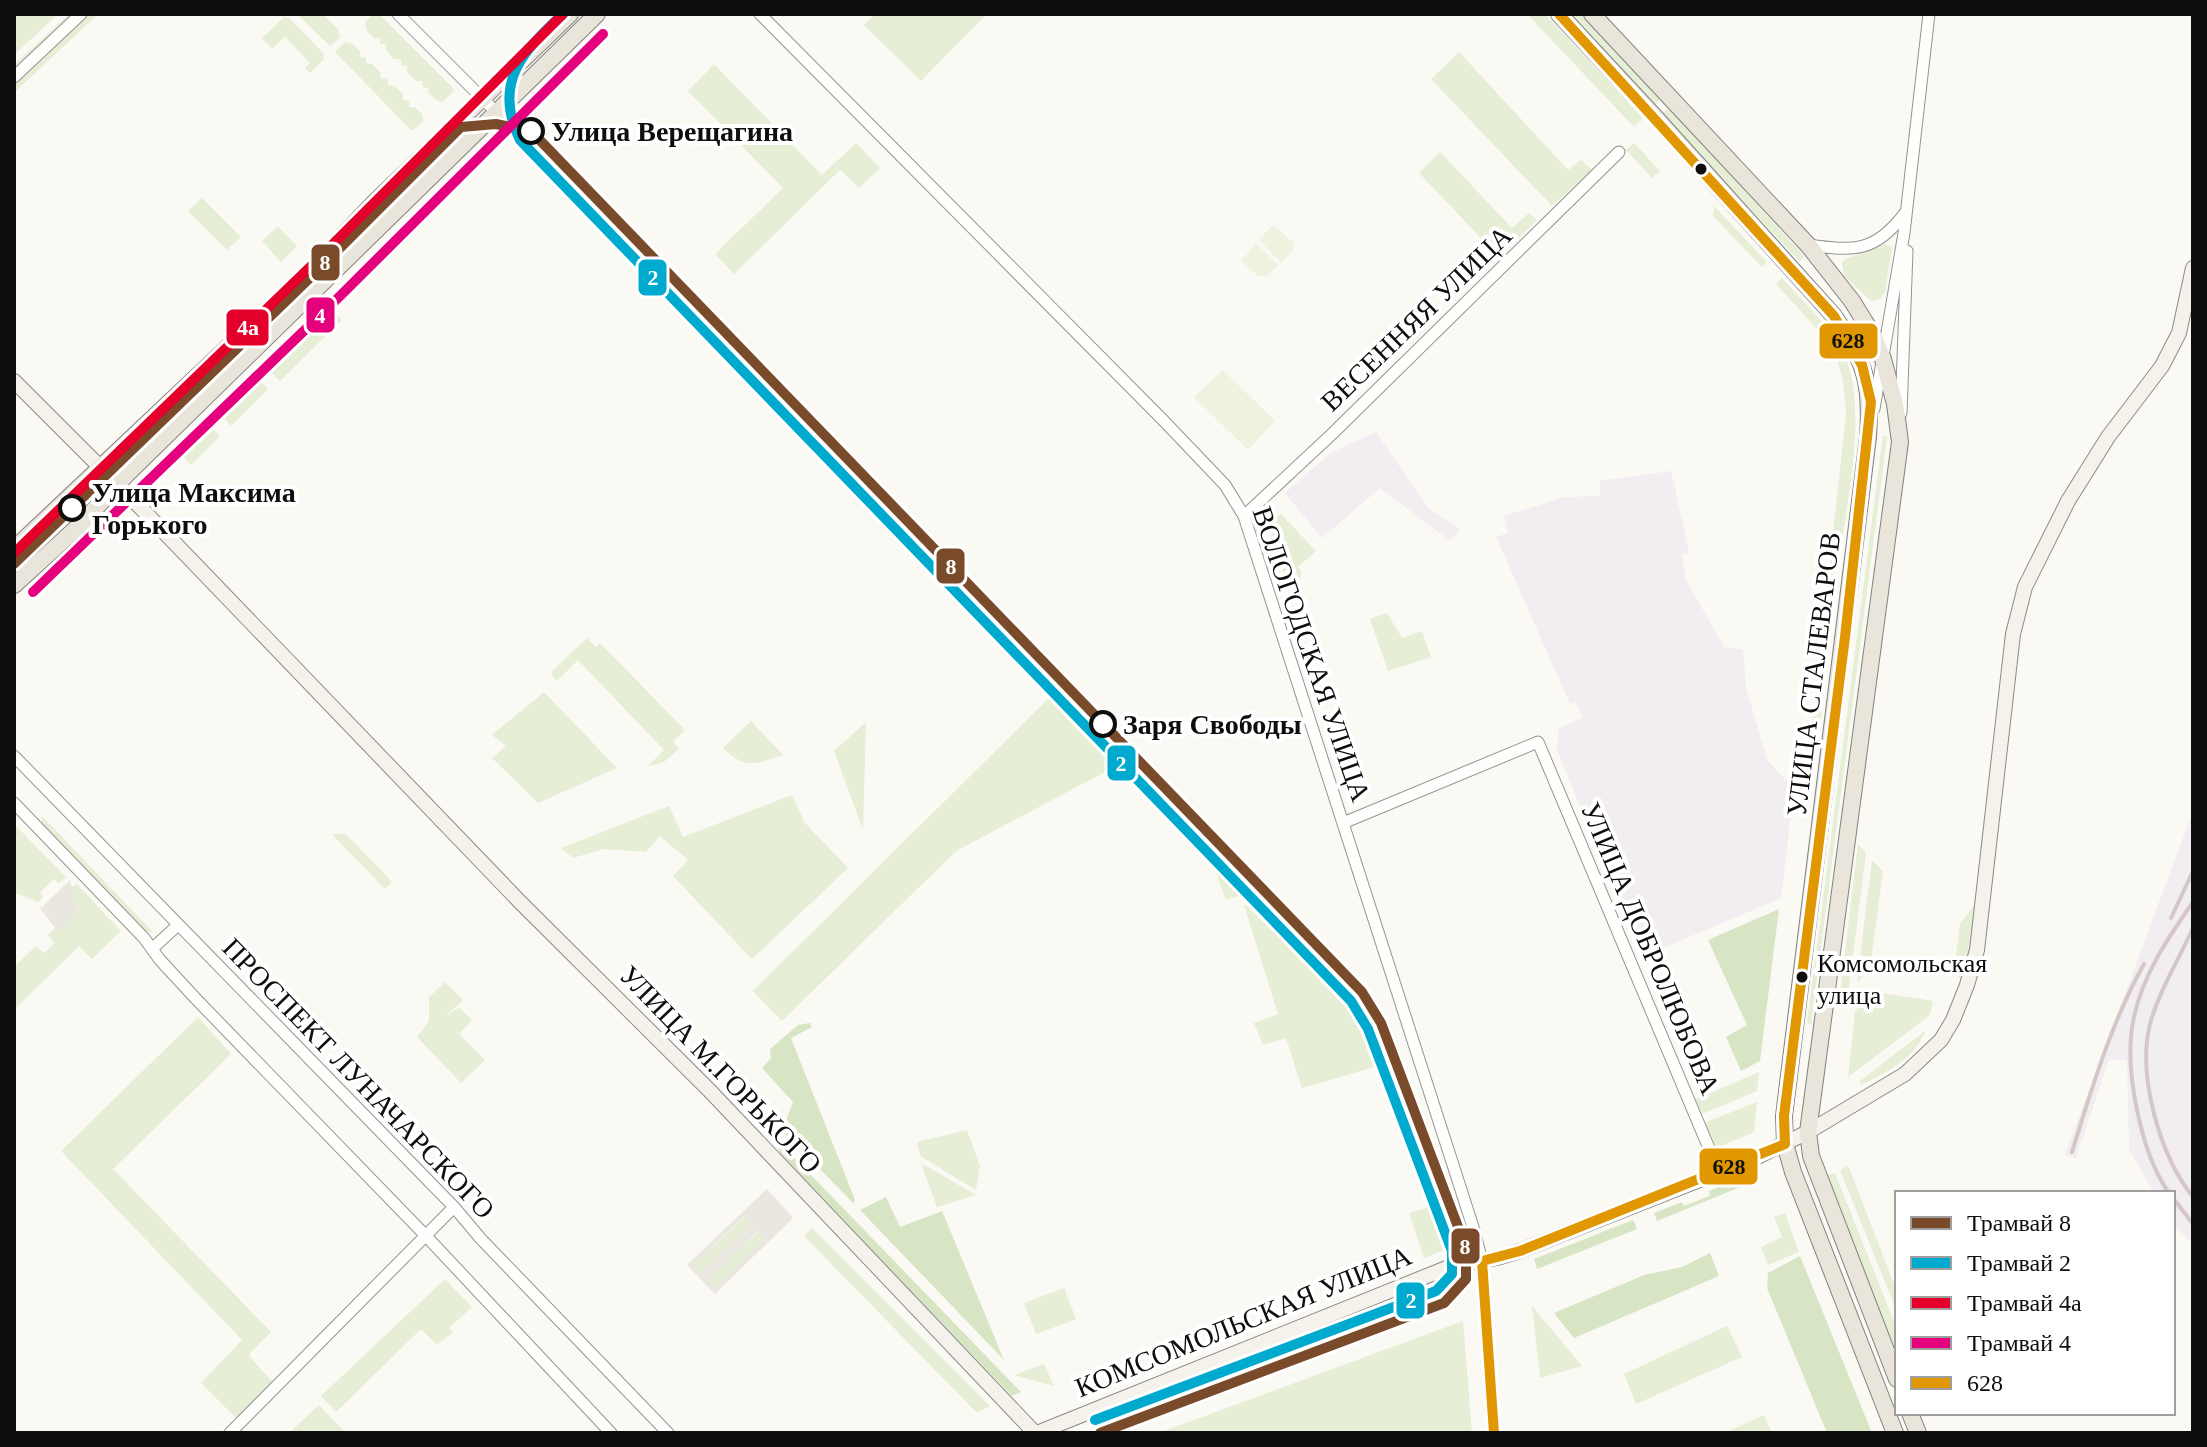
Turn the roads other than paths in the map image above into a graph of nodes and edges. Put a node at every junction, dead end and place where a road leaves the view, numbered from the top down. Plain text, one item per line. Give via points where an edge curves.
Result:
1 (81, 14) edge
2 (398, 14) edge
3 (570, 14) edge
4 (597, 14) edge
5 (760, 14) edge
6 (1559, 14) edge
7 (1592, 14) edge
8 (1929, 14) edge
9 (14, 77) edge
10 (483, 98) junction
11 (497, 113) junction
12 (1619, 152) dead end
13 (1907, 209) junction
14 (1808, 245) junction
15 (2193, 268) edge
16 (1883, 359) junction
17 (14, 381) edge
18 (1868, 437) junction
19 (1900, 442) junction
20 (101, 468) junction
21 (117, 484) junction
22 (1244, 516) junction
23 (14, 549) edge
24 (14, 585) edge
25 (14, 756) edge
26 (14, 803) edge
27 (1343, 823) junction
28 (178, 925) junction
29 (153, 948) junction
30 (1808, 1132) junction
31 (1785, 1144) junction
32 (1719, 1172) junction
33 (454, 1207) junction
34 (426, 1236) junction
35 (1482, 1261) junction
36 (1895, 1374) edge
37 (230, 1433) edge
38 (611, 1433) edge
39 (668, 1433) edge
40 (1036, 1433) edge
41 (1494, 1433) edge
42 (1895, 1433) edge

1 - 9 street
2 - 10 street
3 - 10 main road
4 - 11 main road
5 - 22 street, ВОЛОГОДСКАЯ УЛИЦА via 1163,420 1225,485
6 - 18 main road, УЛИЦА СТАЛЕВАРОВ via 1834,316 1869,384
7 - 14 main road, УЛИЦА СТАЛЕВАРОВ
8 - 13 street
10 - 11 street
10 - 20 main road
11 - 21 main road
12 - 22 street, ВЕСЕННЯЯ УЛИЦА
13 - 14 street via 1893,228 1870,244 1847,250
13 - 16 street
13 - 19 street
14 - 16 main road, УЛИЦА СТАЛЕВАРОВ via 1852,301
15 - 30 street, КОМСОМОЛЬСКАЯ УЛИЦА via 2179,333 2162,366 2088,468 2025,587 2013,634 1977,950 1953,1020 1941,1040 1905,1074
16 - 18 street
16 - 19 main road, УЛИЦА СТАЛЕВАРОВ
17 - 20 street
18 - 31 main road, УЛИЦА СТАЛЕВАРОВ via 1784,1116
19 - 30 main road, УЛИЦА СТАЛЕВАРОВ
20 - 21 street
20 - 23 main road
21 - 24 main road via 84,522
21 - 40 street, УЛИЦА М.ГОРЬКОГО
22 - 27 street, ВОЛОГОДСКАЯ УЛИЦА
25 - 28 street, ПРОСПЕКТ ЛУНАЧАРСКОГО
26 - 29 street
27 - 32 street, УЛИЦА ДОБРОЛЮБОВА via 1538,742
27 - 35 street, ВОЛОГОДСКАЯ УЛИЦА
28 - 29 street
28 - 33 street, ПРОСПЕКТ ЛУНАЧАРСКОГО
29 - 34 street via 187,990
30 - 31 street, КОМСОМОЛЬСКАЯ УЛИЦА
30 - 36 main road, УЛИЦА СТАЛЕВАРОВ via 1811,1156
31 - 32 street, КОМСОМОЛЬСКАЯ УЛИЦА
31 - 42 main road, УЛИЦА СТАЛЕВАРОВ
32 - 35 street, КОМСОМОЛЬСКАЯ УЛИЦА
33 - 34 street
33 - 39 street, ПРОСПЕКТ ЛУНАЧАРСКОГО
34 - 37 street
34 - 38 street
35 - 40 street, КОМСОМОЛЬСКАЯ УЛИЦА via 1449,1267
35 - 41 street, ВОЛОГОДСКАЯ УЛИЦА

